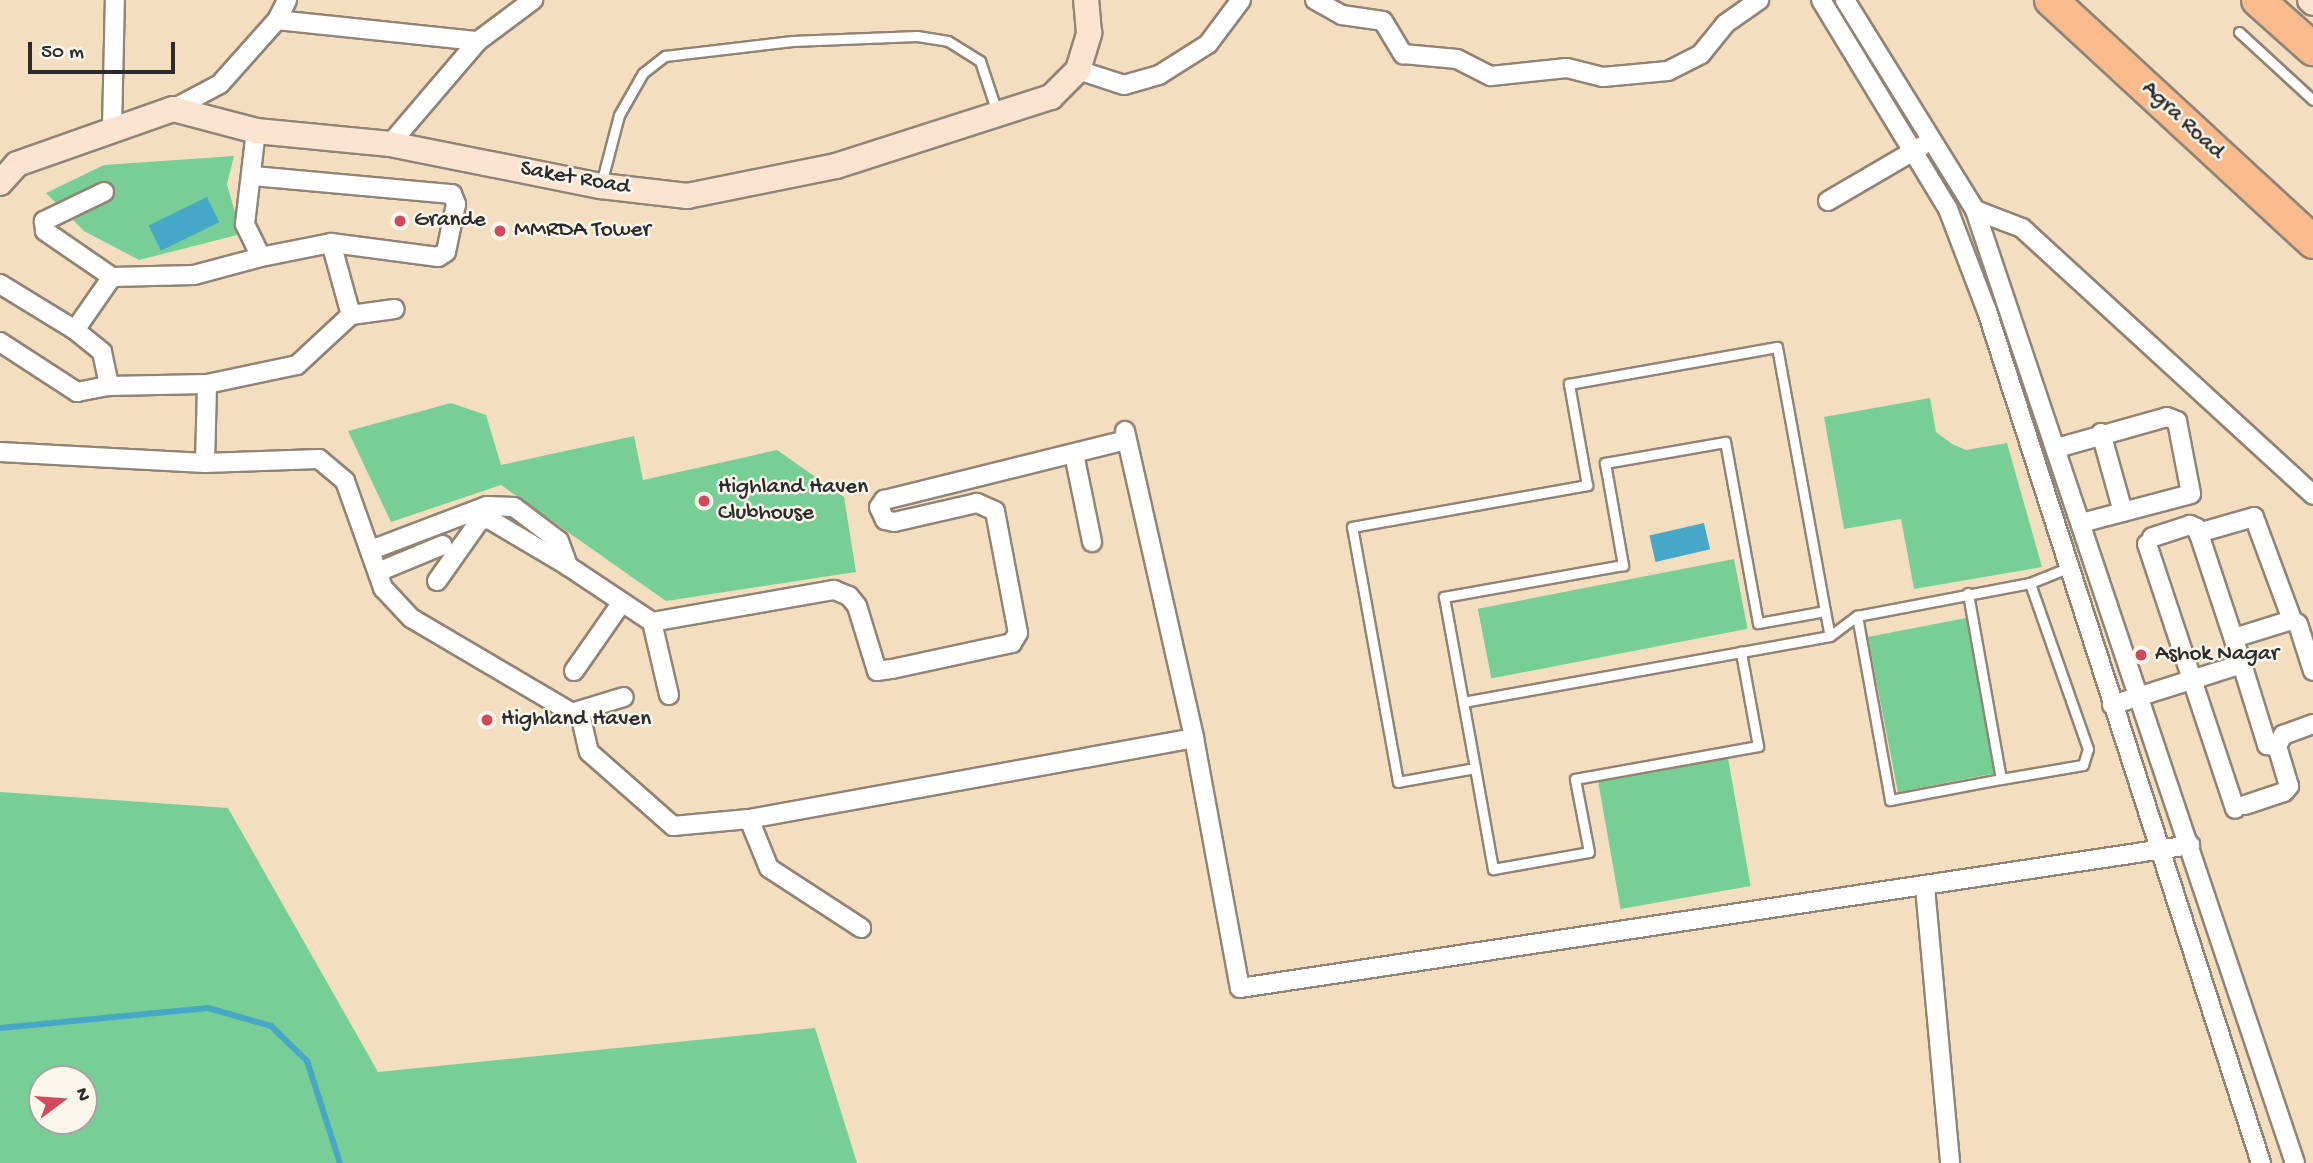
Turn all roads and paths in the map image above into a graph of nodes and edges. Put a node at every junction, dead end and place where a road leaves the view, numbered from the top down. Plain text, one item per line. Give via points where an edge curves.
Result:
1 (115, 0) edge
2 (287, 0) edge
3 (533, 0) edge
4 (1086, 0) edge
5 (1241, 0) edge
6 (1315, 0) edge
7 (1759, 0) edge
8 (1821, 0) edge
9 (1845, 0) edge
10 (2052, 0) edge
11 (2258, 0) edge
12 (277, 20) junction
13 (2239, 32) dead end
14 (478, 41) junction
15 (2313, 49) edge
16 (1078, 70) junction
17 (2313, 100) edge
18 (173, 108) junction
19 (997, 114) junction
20 (112, 128) junction
21 (256, 131) junction
22 (1933, 139) junction
23 (390, 144) junction
24 (1913, 151) junction
25 (253, 176) junction
26 (0, 183) edge
27 (601, 186) junction
28 (104, 192) dead end
29 (1828, 201) dead end
30 (1975, 210) junction
31 (2313, 242) edge
32 (331, 243) junction
33 (261, 257) junction
34 (112, 277) junction
35 (0, 284) edge
36 (395, 309) dead end
37 (351, 315) junction
38 (75, 330) junction
39 (0, 342) edge
40 (207, 384) junction
41 (109, 386) junction
42 (2101, 433) junction
43 (2057, 447) junction
44 (0, 452) edge
45 (1074, 454) junction
46 (205, 463) junction
47 (2313, 495) edge
48 (2123, 512) junction
49 (2081, 523) junction
50 (2198, 533) junction
51 (1092, 542) dead end
52 (443, 545) dead end
53 (371, 551) junction
54 (2093, 557) junction
55 (568, 566) junction
56 (2070, 568) junction
57 (378, 572) junction
58 (437, 581) dead end
59 (2030, 583) junction
60 (1968, 593) junction
61 (620, 605) junction
62 (1825, 611) junction
63 (1857, 617) junction
64 (2292, 620) junction
65 (652, 622) junction
66 (1830, 636) junction
67 (2234, 638) junction
68 (1741, 652) junction
69 (2242, 664) junction
70 (574, 671) dead end
71 (2313, 671) edge
72 (2192, 680) junction
73 (669, 695) dead end
74 (624, 696) dead end
75 (2139, 697) junction
76 (1463, 702) junction
77 (2112, 705) junction
78 (570, 713) junction
79 (2313, 724) edge
80 (1194, 738) junction
81 (2277, 746) junction
82 (1475, 768) junction
83 (2001, 779) junction
84 (749, 820) junction
85 (2190, 845) junction
86 (2158, 850) junction
87 (1925, 887) junction
88 (861, 928) dead end
89 (1950, 1163) edge
90 (2261, 1163) edge
91 (2295, 1163) edge

1 - 20 street
2 - 12 street
3 - 14 street
4 - 16 main road, Saket Road via 1089,33
5 - 16 street via 1208,44 1158,75 1124,85
6 - 7 street via 1342,15 1383,21 1404,54 1457,59 1491,76 1567,68 1603,77 1668,71 1701,54 1725,24
8 - 24 street
9 - 22 street
10 - 31 highway, Agra Road
11 - 15 highway
12 - 14 street
12 - 18 street via 220,84
13 - 17 lane
14 - 23 street
16 - 19 main road, Saket Road via 1051,97
18 - 20 main road
18 - 21 main road, Saket Road
19 - 27 main road, Saket Road via 836,166 687,196
19 - 27 lane via 980,61 948,41 928,37 792,41 665,56 643,73 619,116
20 - 26 main road via 17,164
21 - 23 main road, Saket Road
21 - 25 street
22 - 24 street
22 - 30 street
23 - 27 main road, Saket Road
24 - 29 street
24 - 56 street via 1948,209 1987,311
25 - 32 street via 452,194 456,204 446,252 438,257
25 - 33 street via 246,195 246,224
28 - 34 street via 44,221 45,231
30 - 43 street
30 - 47 street via 2022,228
32 - 33 street
32 - 37 street
33 - 34 street via 194,275
34 - 38 street
35 - 38 street
36 - 37 street
37 - 40 street via 297,365
38 - 41 street via 102,352
39 - 41 street via 77,392
40 - 41 street
40 - 46 street
42 - 43 street
42 - 48 street
42 - 48 street via 2167,417 2177,421 2191,494
43 - 49 street
44 - 46 street
45 - 51 street
45 - 65 street via 884,500 879,507 885,520 894,522 977,503 995,512 1018,633 1012,643 877,671 856,606 849,596 834,590
45 - 80 street via 1126,434
46 - 53 street via 319,459 345,481
48 - 49 street
49 - 54 street
50 - 64 street via 2254,517
50 - 67 street
50 - 72 street via 2190,525 2149,541
52 - 57 street
53 - 55 street via 487,506 514,508 559,541
53 - 57 street
54 - 56 street
54 - 75 street
55 - 58 street via 489,519 480,520
55 - 61 street
56 - 59 lane
56 - 77 street
57 - 78 street via 383,587 411,618
59 - 60 lane
59 - 83 lane via 2088,749 2083,765
60 - 63 lane
60 - 83 lane
61 - 65 street
61 - 70 street
62 - 66 lane
62 - 76 lane via 1758,623 1725,442 1605,463 1623,565 1444,597
62 - 82 lane via 1777,347 1569,384 1587,485 1352,527 1398,782
63 - 66 lane
63 - 83 lane via 1890,800
64 - 67 street
64 - 71 street via 2298,624
65 - 73 street
66 - 68 lane
67 - 69 street
68 - 76 lane
68 - 82 lane via 1758,746 1575,779 1589,852 1493,869
69 - 72 street
69 - 81 street via 2267,746
72 - 75 street
72 - 81 street via 2240,807 2284,792 2289,786
74 - 78 street
75 - 77 street
75 - 85 street
76 - 82 lane
77 - 86 street
78 - 84 street via 583,722 589,752 673,826
79 - 81 street via 2283,735
80 - 84 street
80 - 87 street via 1240,988
84 - 88 street via 769,868
85 - 86 street
85 - 91 street
86 - 87 street
86 - 90 street
87 - 89 street

